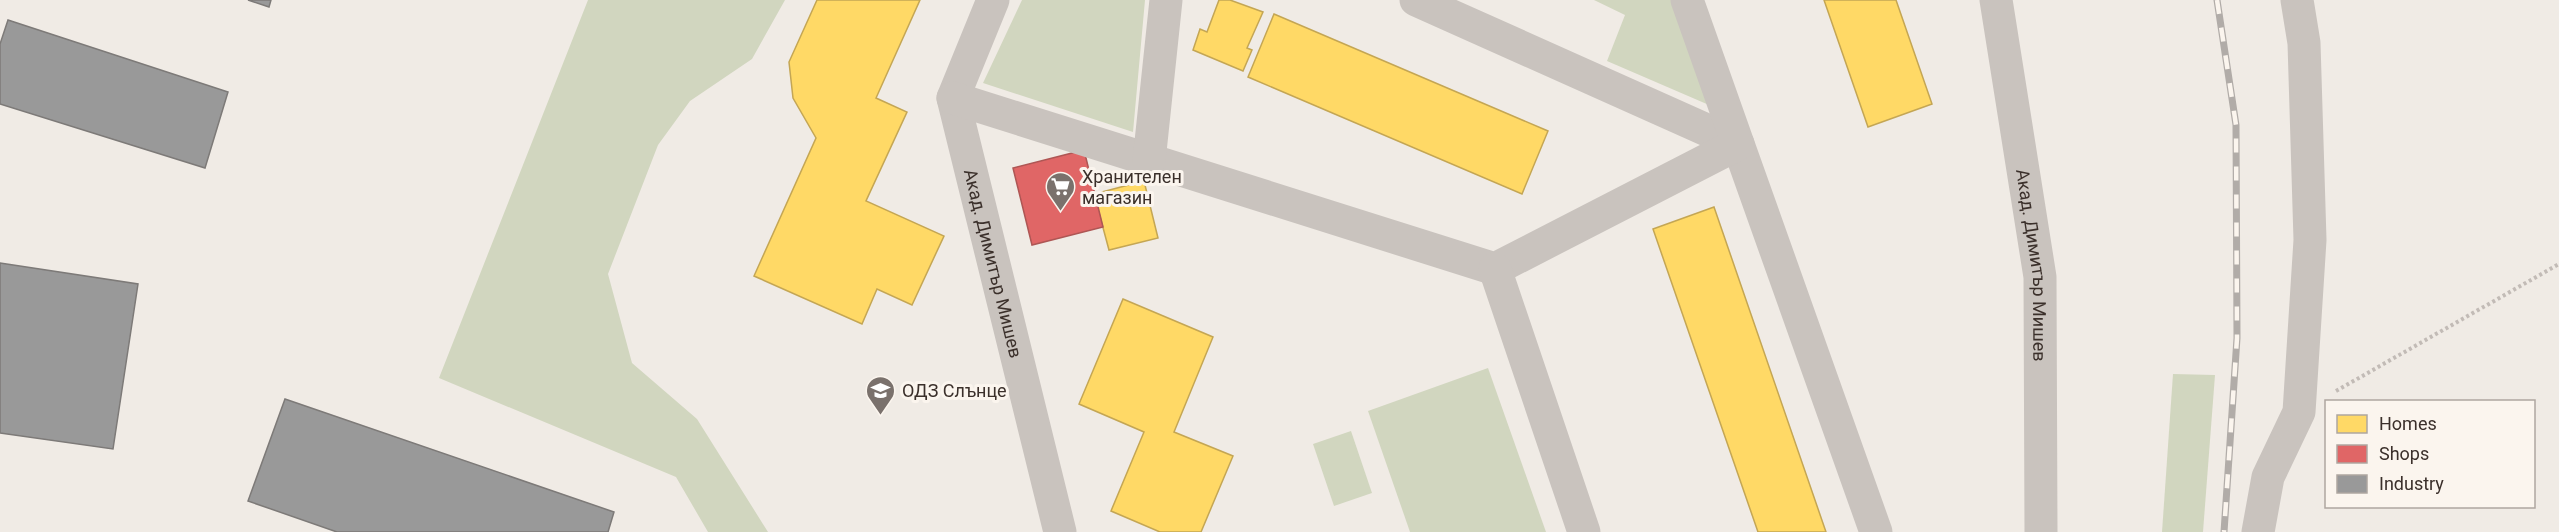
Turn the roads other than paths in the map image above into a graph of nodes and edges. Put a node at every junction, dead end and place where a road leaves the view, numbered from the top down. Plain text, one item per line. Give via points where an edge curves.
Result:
1 (993, 0) edge
2 (1166, 0) edge
3 (1416, 0) edge
4 (1687, 0) edge
5 (1996, 0) edge
6 (2297, 0) edge
7 (953, 98) junction
8 (1737, 144) junction
9 (1149, 161) junction
10 (1495, 269) junction
11 (1060, 532) edge
12 (1584, 532) edge
13 (1876, 532) edge
14 (2041, 532) edge
15 (2258, 532) edge

1 - 7 street
2 - 9 street
3 - 8 street
4 - 8 street
5 - 14 street, Акад. Димитър Мишев via 2040,277
6 - 15 street via 2304,43 2310,240 2299,412 2268,477
7 - 9 street
7 - 11 street, Акад. Димитър Мишев
8 - 10 street
8 - 13 street
9 - 10 street
10 - 12 street

